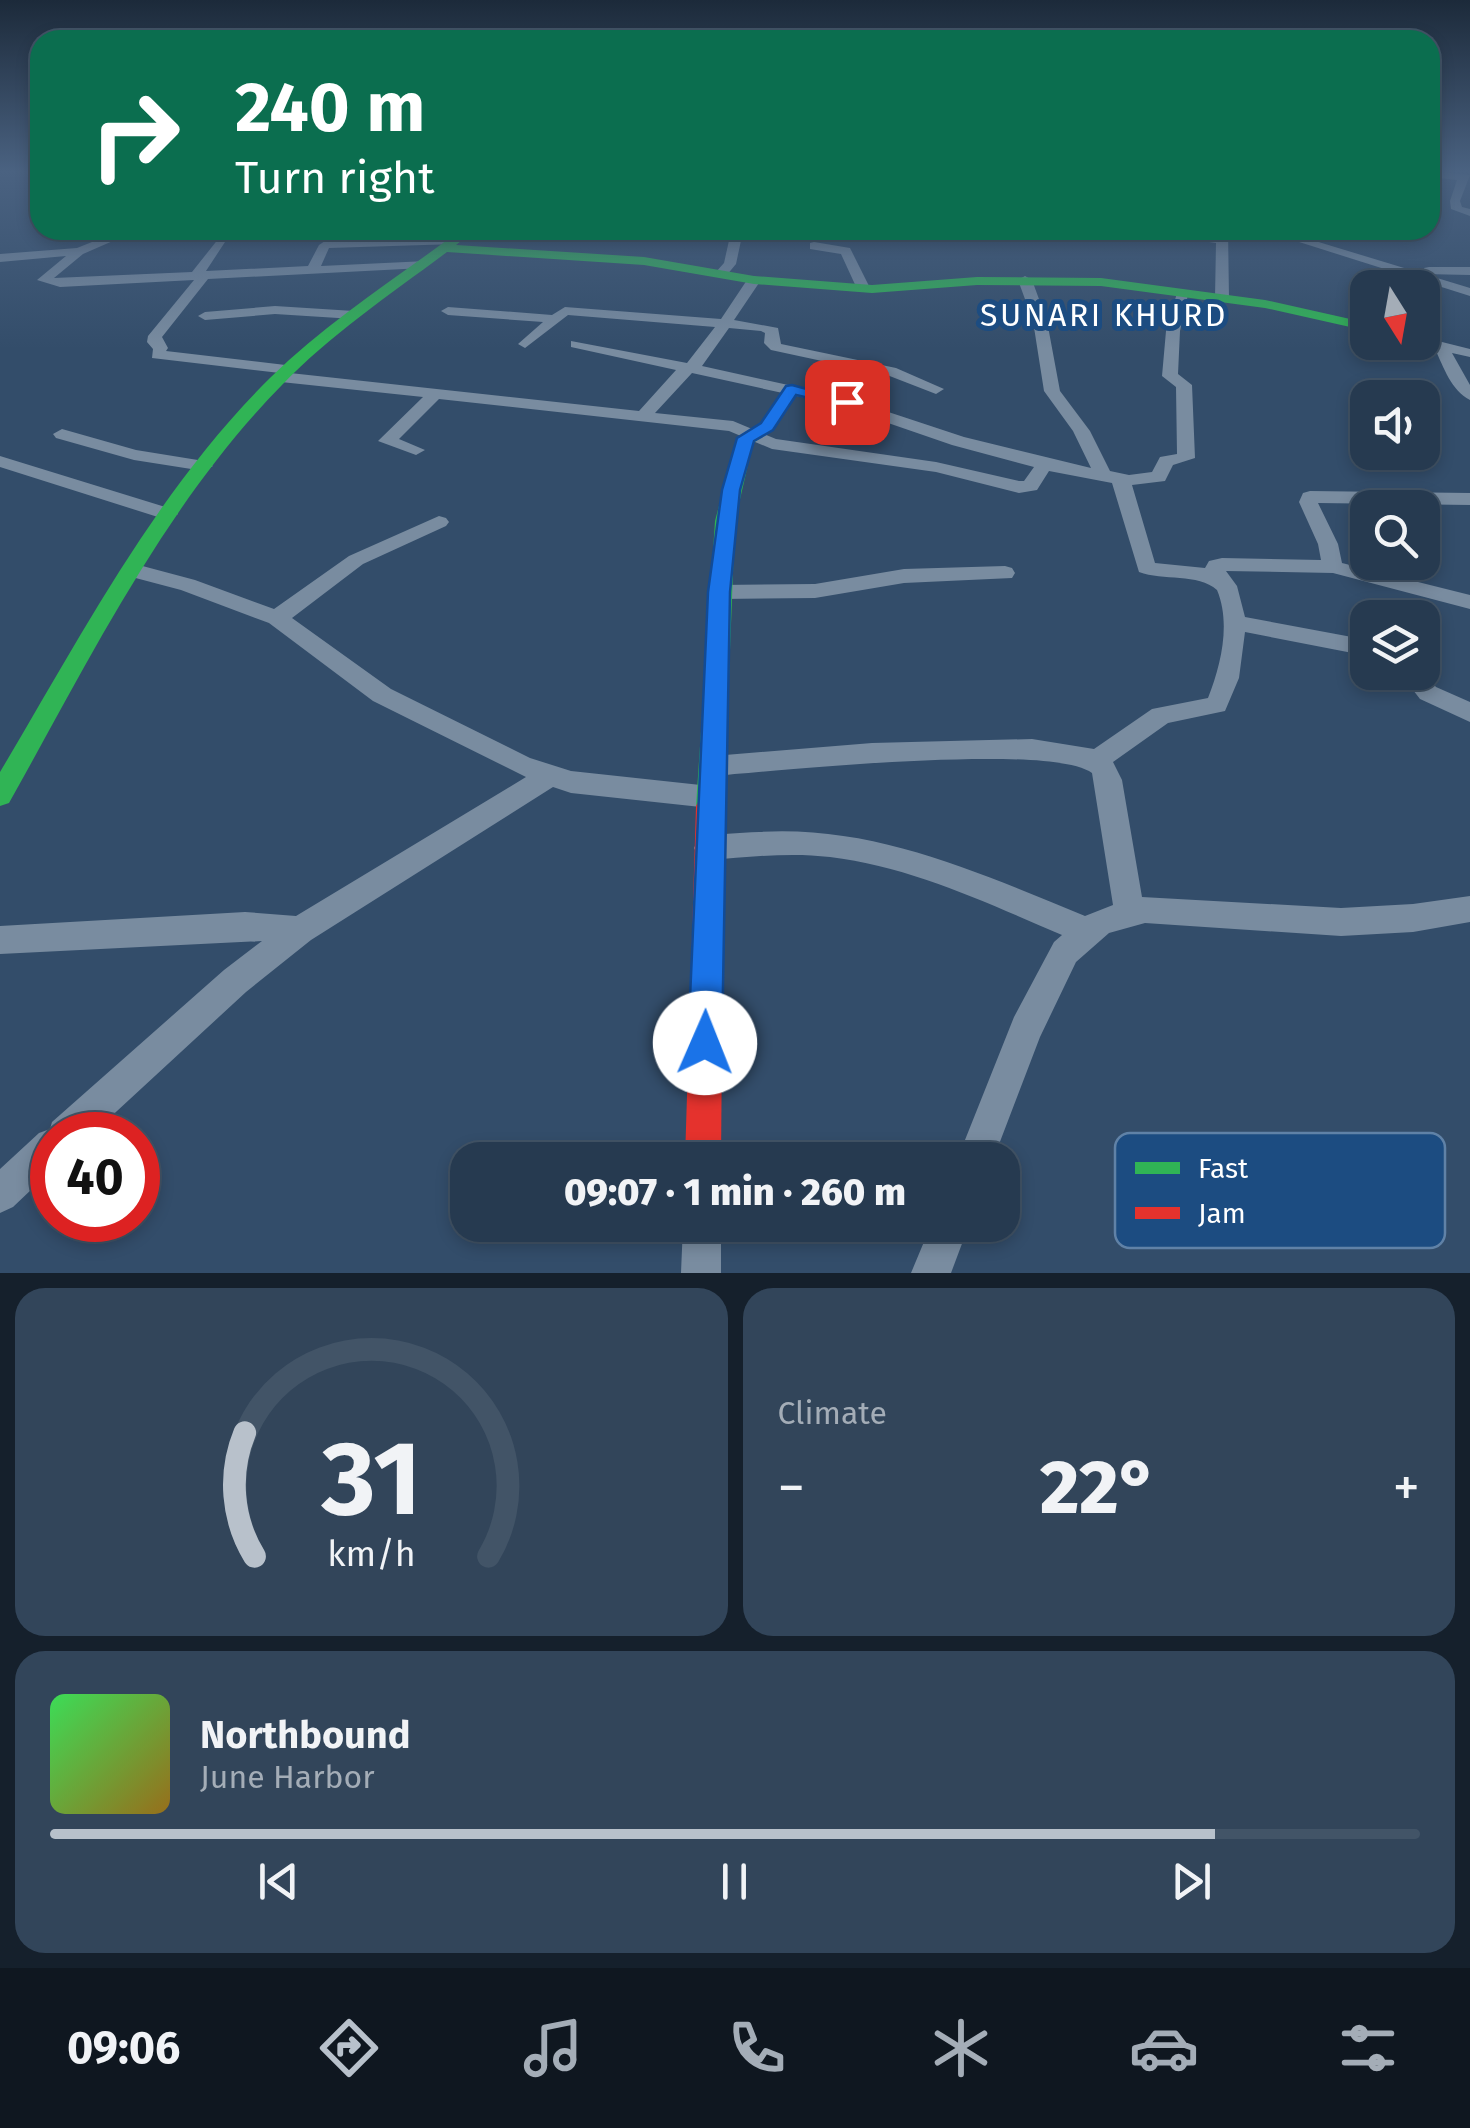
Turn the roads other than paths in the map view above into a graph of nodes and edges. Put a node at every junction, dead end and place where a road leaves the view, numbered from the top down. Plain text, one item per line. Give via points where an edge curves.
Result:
1 (107, 240) edge
2 (434, 240) edge
3 (455, 240) edge
4 (465, 240) edge
5 (735, 240) edge
6 (1222, 240) edge
7 (1302, 240) edge
8 (220, 242) dead end
9 (814, 246) dead end
10 (79, 251) junction
11 (0, 258) edge
12 (423, 264) junction
13 (313, 270) junction
14 (1399, 270) edge
15 (1440, 271) edge
16 (1470, 271) edge
17 (721, 274) junction
18 (201, 275) junction
19 (754, 280) junction
20 (1025, 280) junction
21 (1440, 283) edge
22 (863, 288) junction
23 (1470, 292) edge
24 (1184, 293) junction
25 (1222, 298) junction
26 (448, 310) dead end
27 (354, 314) junction
28 (204, 316) dead end
29 (554, 319) junction
30 (726, 323) junction
31 (1350, 323) edge
32 (525, 344) dead end
33 (576, 344) dead end
34 (1442, 347) joint
35 (1470, 353) edge
36 (688, 369) junction
37 (285, 373) junction
38 (936, 388) dead end
39 (792, 390) junction
40 (1470, 394) edge
41 (434, 396) junction
42 (644, 414) junction
43 (62, 434) dead end
44 (752, 434) junction
45 (942, 435) junction
46 (416, 450) dead end
47 (0, 461) edge
48 (1046, 462) junction
49 (925, 465) junction
50 (204, 466) junction
51 (1103, 474) junction
52 (1124, 479) junction
53 (1470, 499) edge
54 (168, 514) junction
55 (440, 522) dead end
56 (1333, 567) junction
57 (136, 571) junction
58 (1006, 573) dead end
59 (1214, 577) junction
60 (719, 592) junction
61 (1470, 602) edge
62 (277, 618) junction
63 (1235, 622) junction
64 (1350, 644) edge
65 (1422, 690) edge
66 (1470, 713) edge
67 (1096, 761) junction
68 (713, 766) junction
69 (549, 776) junction
70 (0, 795) edge
71 (710, 796) junction
72 (708, 848) junction
73 (1470, 910) edge
74 (1129, 912) junction
75 (300, 930) junction
76 (1088, 932) junction
77 (0, 940) edge
78 (90, 1112) edge
79 (703, 1142) edge
80 (982, 1142) edge
81 (30, 1166) edge
82 (0, 1194) edge
83 (702, 1242) edge
84 (943, 1242) edge
85 (701, 1273) edge
86 (931, 1273) edge

1 - 10 street
2 - 13 street via 327,245
3 - 12 street
4 - 17 street
5 - 17 street
6 - 25 street
7 - 14 street
8 - 18 street
9 - 22 street via 846,251
10 - 11 street
10 - 18 street via 44,280
12 - 13 street
12 - 27 street
13 - 18 street
15 - 16 street
17 - 19 street
18 - 37 street via 154,336 161,347 156,355
19 - 22 street
19 - 30 street
20 - 22 street
20 - 24 street
20 - 51 street via 1052,391
21 - 23 street
24 - 25 street
24 - 52 street via 1172,331 1170,376 1184,385 1186,458 1166,461 1159,477
25 - 31 street
26 - 29 street
27 - 28 street via 275,310
27 - 37 street
29 - 30 street via 568,311
29 - 32 street
30 - 36 street
30 - 38 street via 772,329 776,347 883,368
33 - 36 street
34 - 35 street
34 - 40 street
36 - 39 street
36 - 42 street
37 - 41 street
37 - 50 street
39 - 44 street via 767,426
39 - 45 street
41 - 42 street
41 - 46 street via 386,441
42 - 44 street
43 - 50 street
44 - 49 street via 778,445
44 - 60 street via 731,490
45 - 48 street
45 - 49 street
47 - 54 street
48 - 49 street via 1024,487
48 - 51 street
50 - 54 street
51 - 52 street
52 - 59 street via 1146,567
53 - 56 street via 1310,497
54 - 57 street
55 - 62 street via 356,560
56 - 59 street via 1222,564
56 - 61 street
57 - 62 street
57 - 70 street
58 - 60 street via 904,576 808,592
59 - 63 street via 1227,586
60 - 68 street
62 - 69 street via 382,695
63 - 64 street
63 - 67 street via 1226,688 1216,705 1161,715
65 - 66 street
67 - 68 street via 1050,750 963,748
67 - 74 street via 1109,780
68 - 71 street
69 - 71 street
69 - 75 street
71 - 72 street
72 - 76 street via 812,843 855,848 921,866
72 - 79 street
73 - 74 street via 1340,922
74 - 76 street
75 - 77 street via 257,926
75 - 78 street
76 - 80 street via 1065,952 1026,1029
81 - 82 street
83 - 85 street
84 - 86 street

